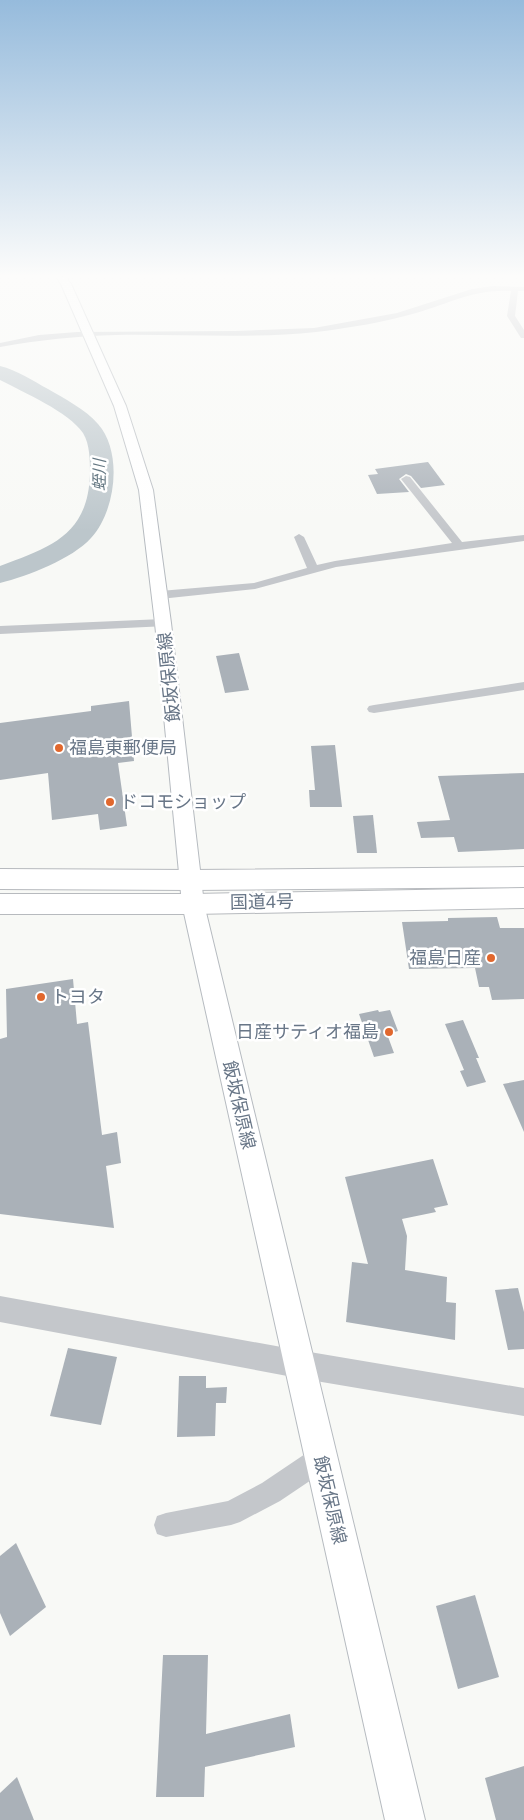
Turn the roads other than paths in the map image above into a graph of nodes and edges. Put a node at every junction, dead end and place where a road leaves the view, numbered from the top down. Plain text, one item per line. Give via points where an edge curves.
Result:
1 (100, 362) edge
2 (406, 479) dead end
3 (299, 537) dead end
4 (524, 538) edge
5 (458, 546) junction
6 (313, 570) junction
7 (160, 595) junction
8 (163, 622) junction
9 (0, 630) edge
10 (524, 686) edge
11 (374, 709) dead end
12 (524, 876) edge
13 (0, 879) edge
14 (192, 892) junction
15 (524, 898) edge
16 (0, 904) edge
17 (0, 1309) edge
18 (298, 1364) junction
19 (524, 1402) edge
20 (320, 1459) junction
21 (166, 1525) dead end
22 (405, 1820) edge

1 - 7 main road, 飯坂保原線 via 127,423 146,490
2 - 5 street
3 - 6 street
4 - 5 street
5 - 6 street
6 - 7 street via 255,586
7 - 8 main road, 飯坂保原線
8 - 9 street
8 - 14 main road, 飯坂保原線
10 - 11 street
12 - 14 highway, 国道4号
13 - 14 highway, 国道4号
14 - 15 highway, 国道4号
14 - 16 highway, 国道4号
14 - 18 main road, 飯坂保原線
17 - 18 street
18 - 19 street
18 - 20 main road, 飯坂保原線
20 - 21 street via 232,1513
20 - 22 main road, 飯坂保原線

